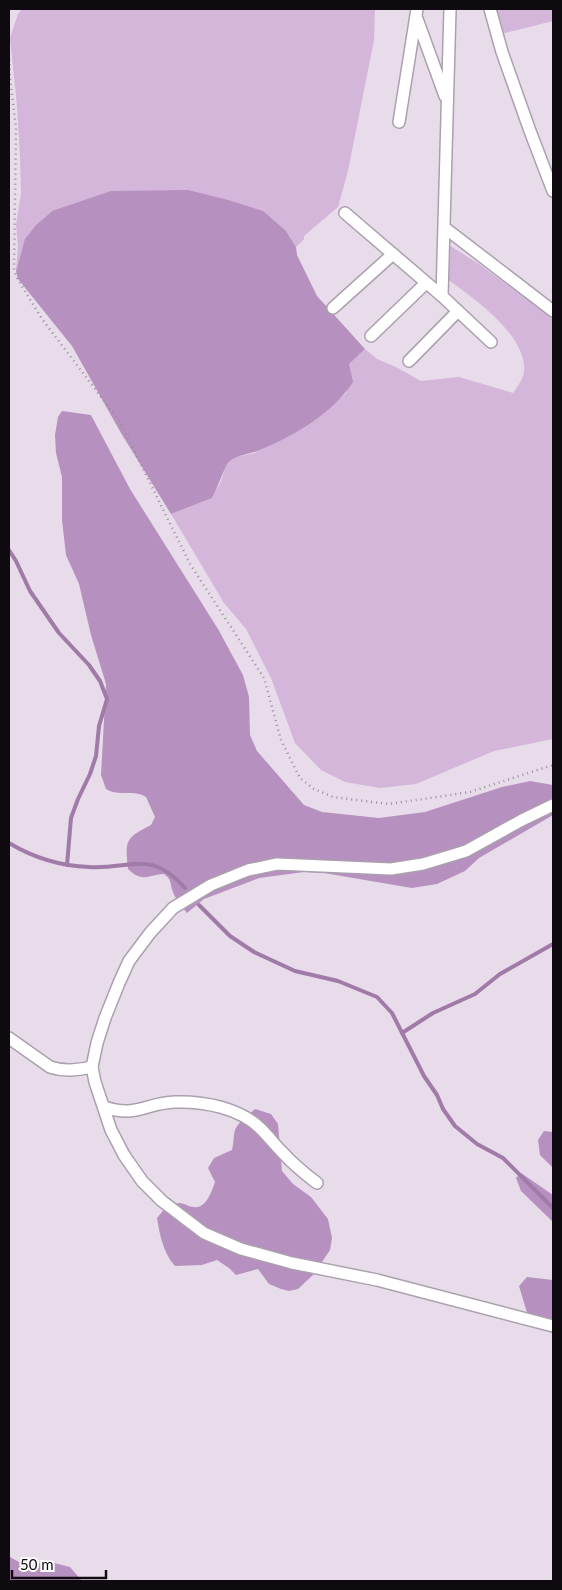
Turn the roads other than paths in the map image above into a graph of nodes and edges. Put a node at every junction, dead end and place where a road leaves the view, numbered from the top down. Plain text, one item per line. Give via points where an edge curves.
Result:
1 (450, 9) edge
2 (490, 9) edge
3 (417, 13) edge
4 (447, 102) junction
5 (400, 122) dead end
6 (553, 191) edge
7 (346, 213) dead end
8 (445, 228) junction
9 (393, 254) junction
10 (426, 283) junction
11 (442, 296) junction
12 (333, 308) dead end
13 (458, 311) junction
14 (553, 311) edge
15 (371, 336) dead end
16 (490, 342) dead end
17 (409, 361) dead end
18 (553, 805) edge
19 (9, 1038) edge
20 (92, 1067) junction
21 (104, 1107) junction
22 (317, 1183) dead end
23 (553, 1326) edge

1 - 4 street
2 - 6 street via 502,52
3 - 4 street
3 - 5 street
4 - 8 street
7 - 9 street
8 - 11 street
8 - 14 street
9 - 10 street
9 - 12 street
10 - 11 street
10 - 15 street
11 - 13 street
13 - 16 street
13 - 17 street
18 - 20 street via 466,851 422,864 392,869 277,864 248,870 211,885 174,908 129,961 105,1018
19 - 20 street via 58,1070
20 - 21 street
21 - 22 street via 125,1112 161,1103 194,1102 229,1110 260,1128 282,1153
21 - 23 street via 124,1155 142,1181 204,1233 240,1249 292,1263 377,1280

